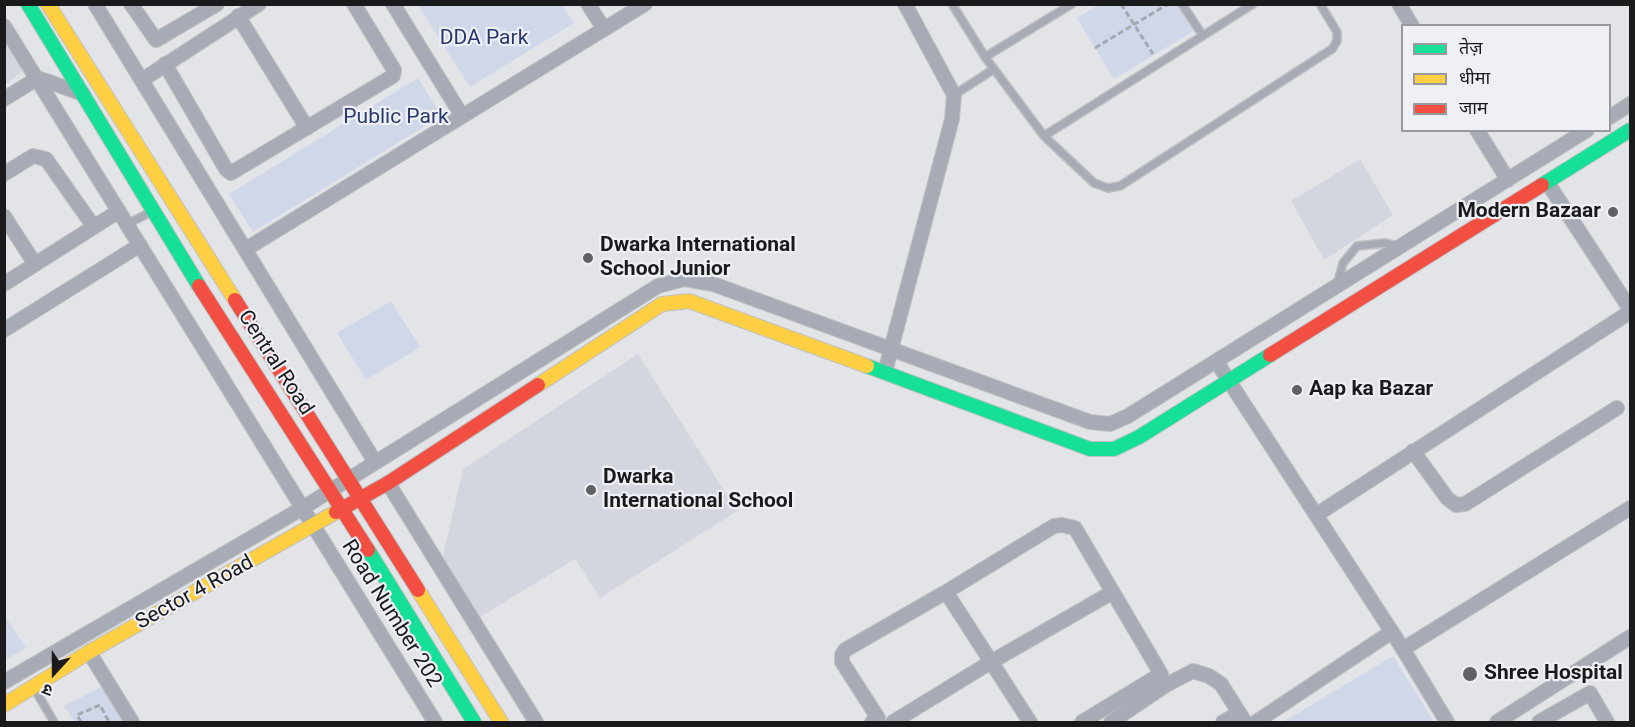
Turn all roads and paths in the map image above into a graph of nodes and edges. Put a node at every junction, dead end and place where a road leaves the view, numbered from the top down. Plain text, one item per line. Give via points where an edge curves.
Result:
1 (28, 4) edge
2 (48, 4) edge
3 (95, 4) edge
4 (131, 4) edge
5 (217, 4) edge
6 (259, 4) edge
7 (354, 4) edge
8 (393, 4) edge
9 (588, 4) edge
10 (645, 4) edge
11 (905, 4) edge
12 (952, 4) edge
13 (1072, 4) edge
14 (1121, 4) edge
15 (1168, 4) edge
16 (1182, 4) edge
17 (1253, 4) edge
18 (1320, 4) edge
19 (1399, 4) edge
20 (238, 16) junction
21 (1411, 24) edge
22 (1134, 25) junction
23 (4, 26) edge
24 (604, 29) junction
25 (1203, 36) junction
26 (1095, 48) dead end
27 (985, 57) junction
28 (1159, 63) junction
29 (165, 64) junction
30 (994, 69) junction
31 (38, 78) junction
32 (142, 80) junction
33 (82, 93) junction
34 (954, 95) junction
35 (5, 98) edge
36 (1630, 104) edge
37 (462, 116) junction
38 (1611, 116) edge
39 (307, 128) junction
40 (1630, 130) edge
41 (1478, 132) edge
42 (1584, 132) edge
43 (1044, 136) junction
44 (4, 174) edge
45 (1508, 180) junction
46 (1547, 182) junction
47 (154, 211) junction
48 (119, 212) junction
49 (4, 216) edge
50 (127, 224) junction
51 (94, 227) junction
52 (140, 245) junction
53 (1400, 247) junction
54 (246, 249) junction
55 (35, 264) junction
56 (4, 284) edge
57 (1336, 287) junction
58 (1630, 310) edge
59 (4, 330) edge
60 (891, 349) junction
61 (1216, 361) junction
62 (885, 372) junction
63 (1229, 381) junction
64 (1617, 408) dead end
65 (1413, 451) junction
66 (375, 462) junction
67 (348, 478) junction
68 (388, 483) junction
69 (331, 489) junction
70 (361, 499) junction
71 (1630, 508) edge
72 (301, 509) junction
73 (342, 510) junction
74 (1316, 515) junction
75 (313, 528) junction
76 (946, 592) junction
77 (1111, 593) junction
78 (1390, 633) junction
79 (1630, 637) edge
80 (1403, 649) junction
81 (89, 652) junction
82 (991, 662) junction
83 (1163, 680) junction
84 (4, 682) edge
85 (34, 687) junction
86 (4, 705) edge
87 (1242, 718) edge
88 (877, 721) edge
89 (54, 723) edge
90 (81, 723) edge
91 (109, 723) edge
92 (132, 723) edge
93 (435, 723) edge
94 (474, 723) edge
95 (501, 723) edge
96 (536, 723) edge
97 (893, 723) edge
98 (1030, 723) edge
99 (1082, 723) edge
100 (1111, 723) edge
101 (1223, 723) edge
102 (1256, 723) edge
103 (1447, 723) edge
104 (1497, 723) edge
105 (1539, 723) edge
106 (1607, 723) edge

1 - 33 street, Central Road
2 - 67 street, Central Road
3 - 32 street
4 - 5 street via 156,40
6 - 20 street
7 - 39 street via 394,70 393,76
8 - 37 street
9 - 24 street
10 - 24 street
11 - 34 street
12 - 27 lane
13 - 27 lane
14 - 22 path
15 - 22 path
16 - 25 lane
17 - 25 lane
18 - 43 lane via 1337,32 1332,49 1120,186 1108,188 1094,183
19 - 21 street
20 - 29 street
20 - 39 street
22 - 26 path
22 - 28 path
23 - 31 street, Road Number 202
24 - 37 street
25 - 28 lane
27 - 30 lane
28 - 43 lane
29 - 32 street
29 - 39 street via 231,173
30 - 34 lane
30 - 43 lane
31 - 33 street
31 - 35 street
31 - 48 street, Road Number 202
32 - 54 street
33 - 47 street, Central Road
34 - 60 street via 952,118
36 - 38 street
37 - 54 street
40 - 46 street, Sector 4 Road
41 - 45 street
42 - 45 street, Sector 4 Road
44 - 51 street via 33,156 46,159
45 - 53 street, Sector 4 Road
46 - 58 street
46 - 63 street, Sector 4 Road
47 - 50 lane
47 - 69 street, Central Road
48 - 50 street, Road Number 202
48 - 51 street
49 - 55 street
50 - 52 street, Road Number 202
51 - 55 street
52 - 59 street
52 - 72 street, Road Number 202
53 - 57 street, Sector 4 Road
53 - 57 lane via 1385,243 1357,246 1343,263
54 - 66 street
55 - 56 street
57 - 61 street, Sector 4 Road
58 - 65 street
60 - 61 street, Sector 4 Road via 1090,422 1110,424
60 - 62 street
60 - 66 street, Sector 4 Road via 713,284 684,279 658,286
61 - 63 street
62 - 63 street, Sector 4 Road via 1090,449 1114,449 1139,437
62 - 68 street, Sector 4 Road via 714,308 689,301 662,304
63 - 74 street
64 - 65 street via 1465,504 1456,505 1447,498
65 - 74 street
66 - 67 street, Sector 4 Road
67 - 69 street, Sector 4 Road
67 - 70 street, Central Road
68 - 70 street, Sector 4 Road
68 - 96 street
69 - 72 street, Sector 4 Road
69 - 73 street, Central Road
70 - 73 street, Sector 4 Road
70 - 95 street, Central Road
71 - 80 street
72 - 75 street, Road Number 202
72 - 84 street, Sector 4 Road
73 - 75 street, Sector 4 Road
73 - 94 street, Central Road
74 - 78 street
75 - 81 street, Sector 4 Road
75 - 93 street, Road Number 202
76 - 77 street via 1053,526 1062,525 1075,528
76 - 82 street
76 - 88 street via 842,655 842,662
77 - 82 street
77 - 83 street
78 - 80 street
78 - 102 street
79 - 104 street
80 - 103 street
81 - 85 street, Sector 4 Road
81 - 92 street
82 - 97 street
82 - 98 street
83 - 87 street via 1193,671 1209,676 1221,684
83 - 99 street
83 - 100 street
85 - 86 street, Sector 4 Road
85 - 89 lane
87 - 101 street
90 - 91 path via 77,715 100,705
105 - 106 street via 1590,693

